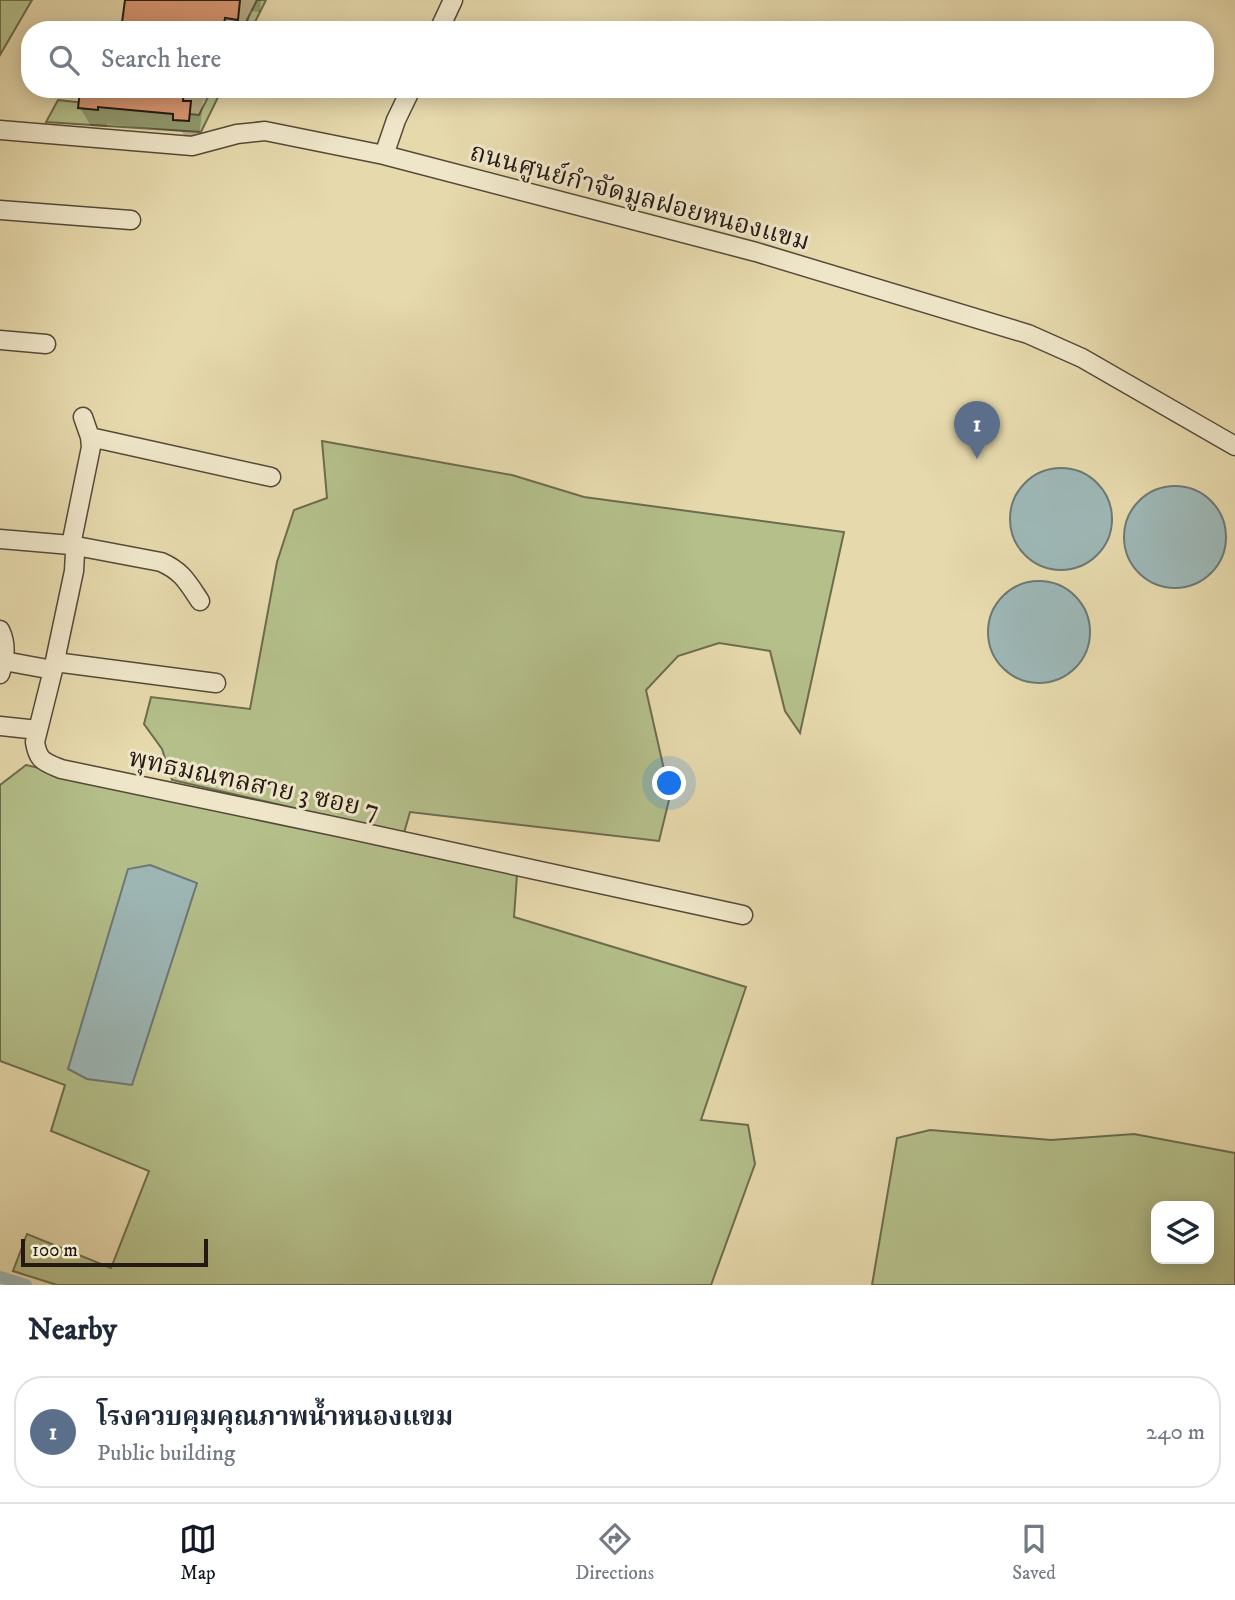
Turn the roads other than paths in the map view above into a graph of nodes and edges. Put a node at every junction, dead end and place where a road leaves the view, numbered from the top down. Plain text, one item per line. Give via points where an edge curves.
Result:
1 (453, 0) edge
2 (443, 21) edge
3 (407, 98) edge
4 (0, 130) edge
5 (384, 155) junction
6 (0, 210) edge
7 (131, 220) dead end
8 (0, 340) edge
9 (46, 344) dead end
10 (83, 417) dead end
11 (90, 437) junction
12 (1235, 446) edge
13 (271, 477) dead end
14 (0, 539) edge
15 (71, 545) junction
16 (200, 601) dead end
17 (0, 630) edge
18 (54, 666) junction
19 (2, 668) edge
20 (216, 683) dead end
21 (0, 726) edge
22 (38, 730) junction
23 (743, 915) dead end

1 - 2 street
3 - 5 street
4 - 5 street, ถนนศูนย์กำจัดมูลฝอยหนองแขม via 192,146 265,131
5 - 12 street, ถนนศูนย์กำจัดมูลฝอยหนองแขม via 756,251 1028,334 1082,358
6 - 7 street
8 - 9 street
10 - 11 street
11 - 13 street
11 - 15 street, พุทธมณฑลสาย 3 ซอย 7
14 - 15 street
15 - 16 street via 173,567
15 - 18 street, พุทธมณฑลสาย 3 ซอย 7 via 76,560
17 - 19 street via 4,639
18 - 19 street
18 - 20 street
18 - 22 street, พุทธมณฑลสาย 3 ซอย 7
21 - 22 street
22 - 23 street, พุทธมณฑลสาย 3 ซอย 7 via 37,754 61,769

